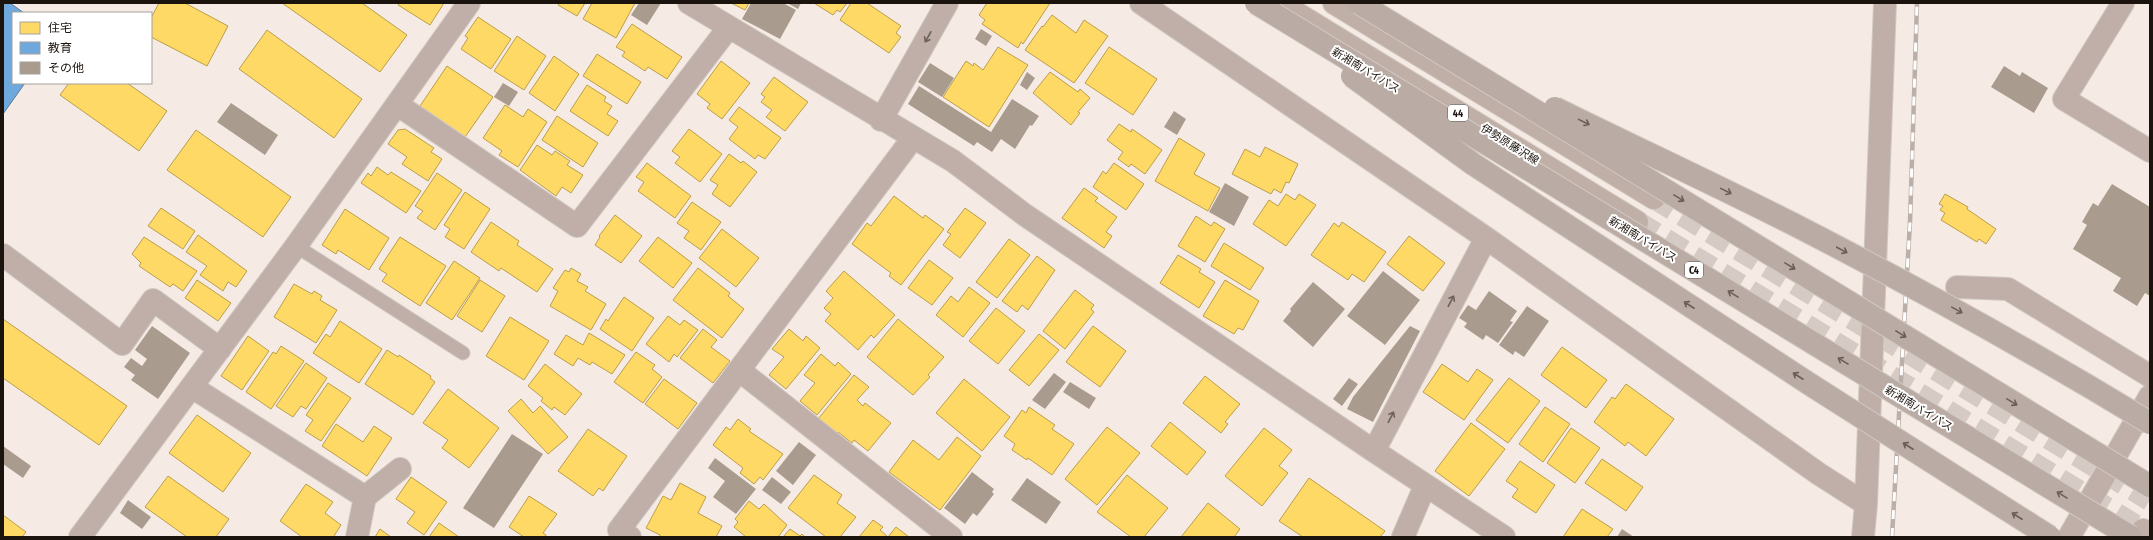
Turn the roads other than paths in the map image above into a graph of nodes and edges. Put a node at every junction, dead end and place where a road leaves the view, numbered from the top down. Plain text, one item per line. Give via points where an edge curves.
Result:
1 (469, 3) edge
2 (689, 3) edge
3 (947, 3) edge
4 (1141, 3) edge
5 (1251, 3) edge
6 (1256, 3) edge
7 (1280, 3) edge
8 (1334, 3) edge
9 (1359, 3) edge
10 (1885, 3) edge
11 (2123, 3) edge
12 (729, 27) junction
13 (1436, 50) junction
14 (398, 105) junction
15 (881, 120) junction
16 (913, 138) junction
17 (2150, 151) edge
18 (1654, 198) tunnel mouth
19 (1637, 222) tunnel mouth
20 (1486, 238) junction
21 (296, 246) junction
22 (3, 255) edge
23 (1957, 287) dead end
24 (220, 348) junction
25 (463, 353) dead end
26 (739, 370) junction
27 (2150, 376) edge
28 (192, 387) junction
29 (2150, 396) edge
30 (2150, 423) edge
31 (1374, 451) junction
32 (400, 469) dead end
33 (1425, 486) junction
34 (2150, 486) edge
35 (365, 497) junction
36 (1866, 504) junction
37 (2141, 534) edge
38 (80, 537) edge
39 (357, 537) edge
40 (630, 537) edge
41 (951, 537) edge
42 (1403, 537) edge
43 (1504, 537) edge
44 (1863, 537) edge
45 (2050, 537) edge
46 (2069, 537) edge

1 - 14 street
2 - 12 street
3 -> 15 street
4 - 20 street
45 -> 5 highway, bridge via 1811,385 1473,164
37 -> 6 highway, 新湘南バイパス / C4, bridge
7 - 19 main road, 伊勢原藤沢線 / 44
8 - 18 main road
9 - 13 highway, bridge
10 - 36 street
11 - 17 street via 2064,99
12 - 14 street via 577,226
12 - 15 street
13 -> 30 highway, bridge via 1799,227 1955,309
13 -> 34 highway, bridge
14 - 21 street
15 - 16 street
16 - 26 street
16 - 31 street via 953,161 1025,215
31 -> 20 street
20 - 36 street via 1819,474
21 - 24 street
21 - 25 lane
22 - 24 street via 122,344 153,300
23 - 27 street via 2008,289
24 - 28 street
26 - 40 street via 619,530
26 - 41 street
28 - 35 street
28 - 38 street
29 - 46 street
31 - 33 street
32 - 35 street
33 - 42 street
33 - 43 street
35 - 39 street
36 - 44 street

